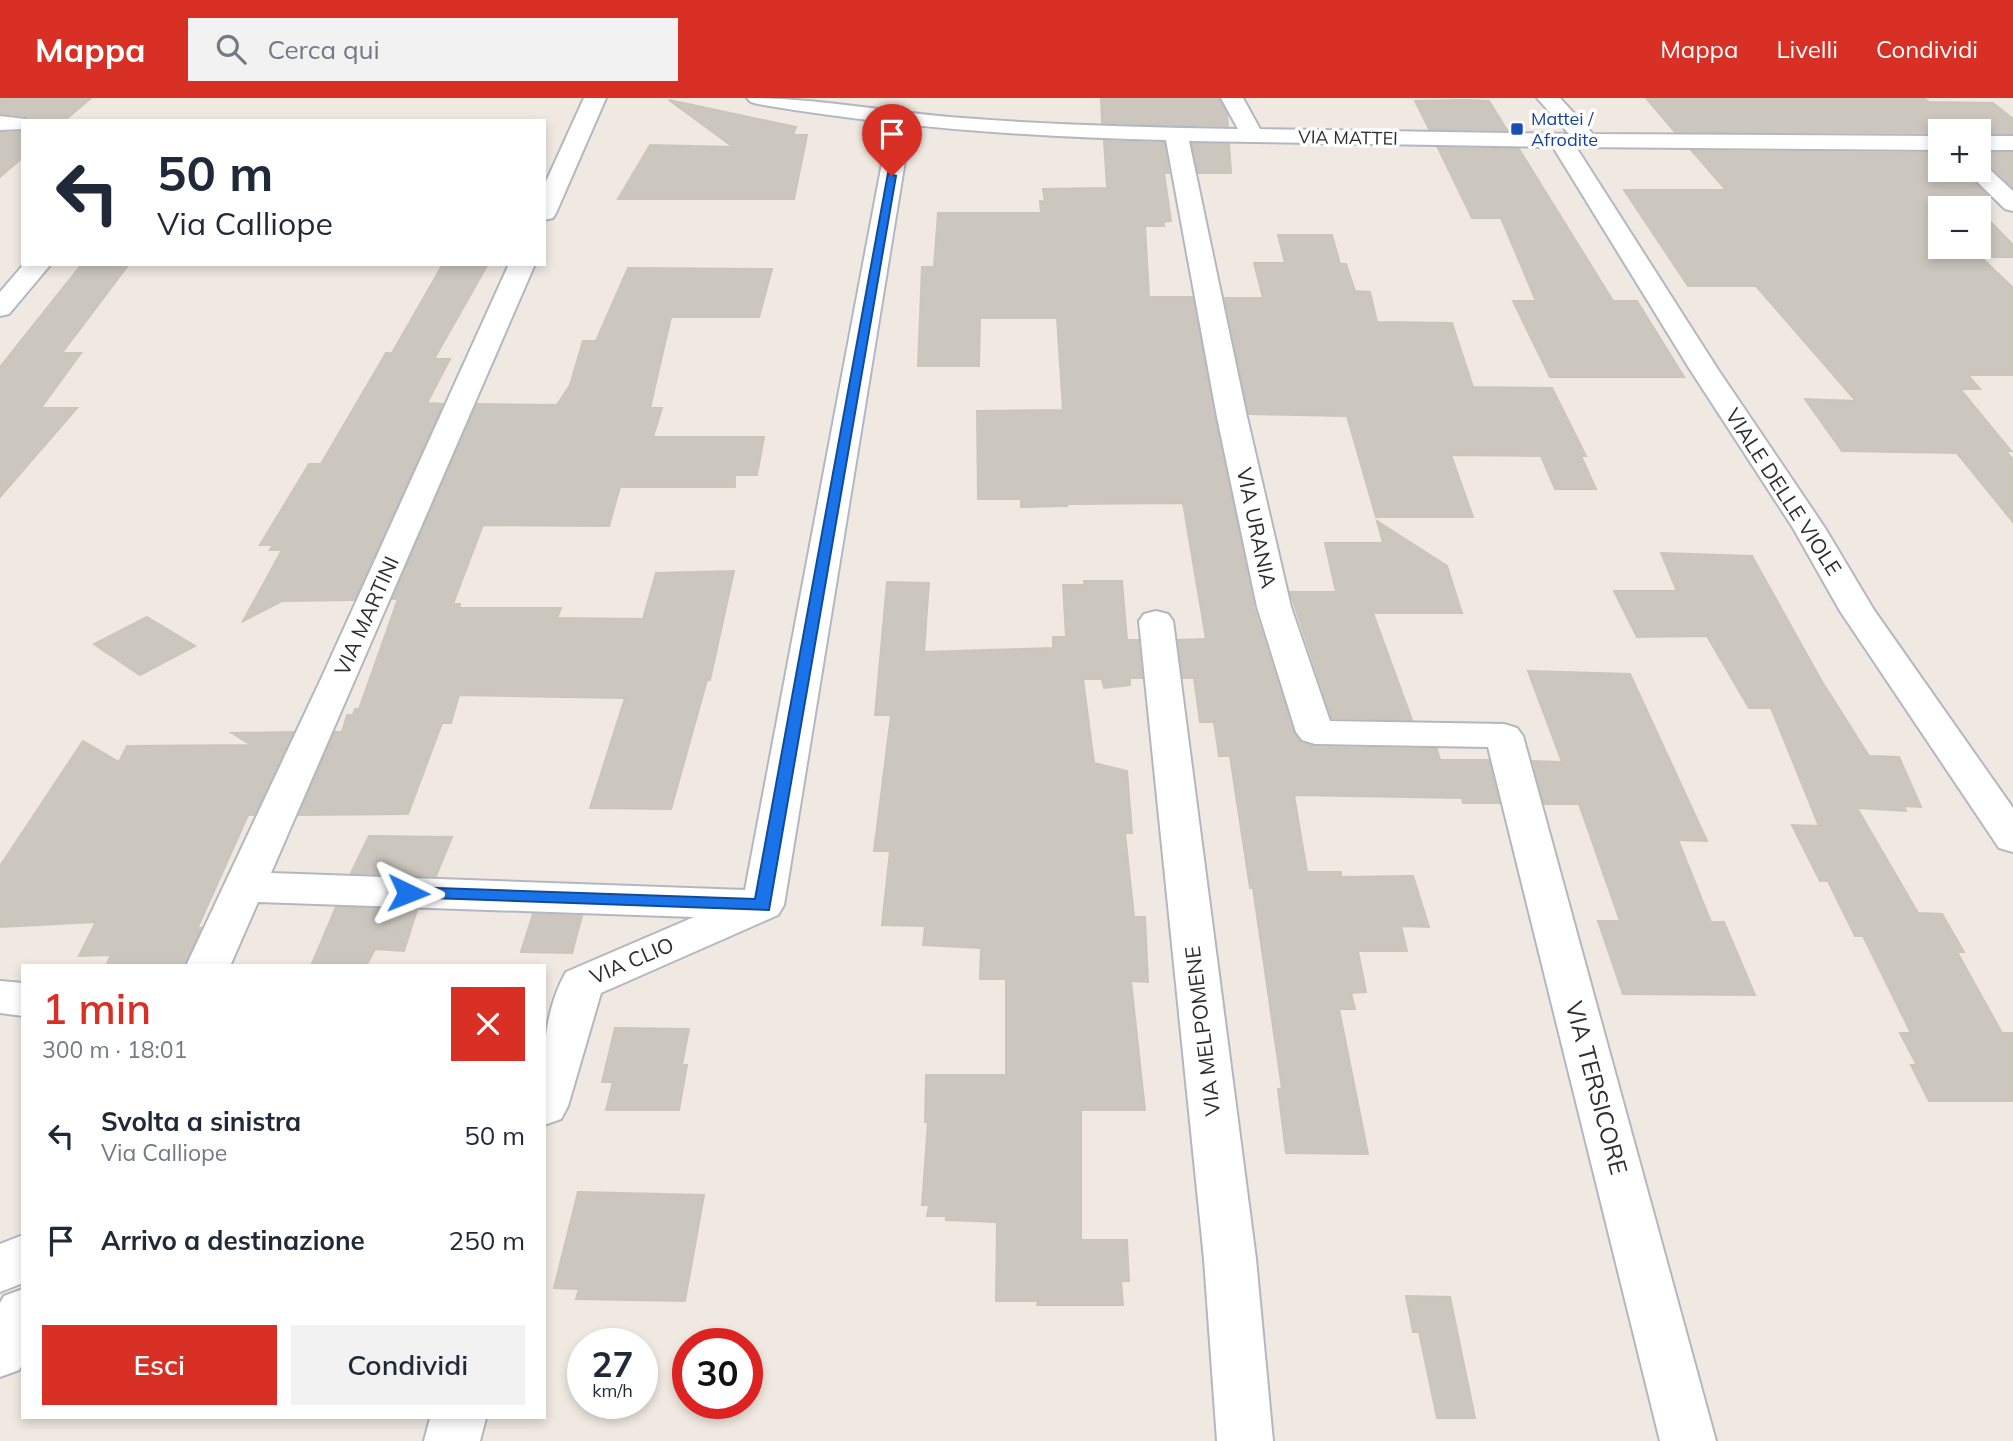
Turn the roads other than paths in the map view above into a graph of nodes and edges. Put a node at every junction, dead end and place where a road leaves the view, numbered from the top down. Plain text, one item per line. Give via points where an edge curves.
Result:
1 (595, 98) edge
2 (1232, 98) edge
3 (1548, 98) edge
4 (763, 99) edge
5 (1062, 131) junction
6 (843, 133) dead end
7 (1176, 134) junction
8 (1253, 136) junction
9 (1574, 140) junction
10 (1928, 143) edge
11 (1991, 143) edge
12 (2013, 144) edge
13 (1990, 182) edge
14 (2013, 204) edge
15 (546, 208) edge
16 (36, 266) edge
17 (521, 266) edge
18 (0, 308) edge
19 (1156, 621) dead end
20 (1504, 736) joint
21 (2013, 838) edge
22 (245, 887) junction
23 (762, 905) junction
24 (209, 964) edge
25 (0, 997) edge
26 (21, 1000) edge
27 (546, 1100) edge
28 (21, 1259) edge
29 (0, 1270) edge
30 (21, 1316) edge
31 (0, 1353) edge
32 (458, 1419) edge
33 (452, 1441) edge
34 (1245, 1441) edge
35 (1688, 1441) edge

1 - 15 street
2 - 8 street
3 - 9 street, VIALE DELLE VIOLE
4 - 5 street, VIA MATTEI via 908,120
4 - 6 street via 801,119
5 - 7 street, VIA MATTEI
5 - 23 street via 909,142
7 - 8 street, VIA MATTEI
7 - 20 street, VIA URANIA via 1274,607 1314,732
8 - 9 street, VIA MATTEI
9 - 10 street, VIA MATTEI
9 - 21 street, VIALE DELLE VIOLE via 1703,368 1809,528 1857,611
11 - 12 street
13 - 14 street
16 - 18 street
17 - 22 street, VIA MARTINI
19 - 34 street, VIA MELPOMENE via 1230,1259
20 - 35 street, VIA TERSICORE
22 - 23 street
22 - 24 street, VIA MARTINI
23 - 27 street, VIA CLIO via 582,983
25 - 26 street
28 - 29 street
30 - 31 street
32 - 33 street

